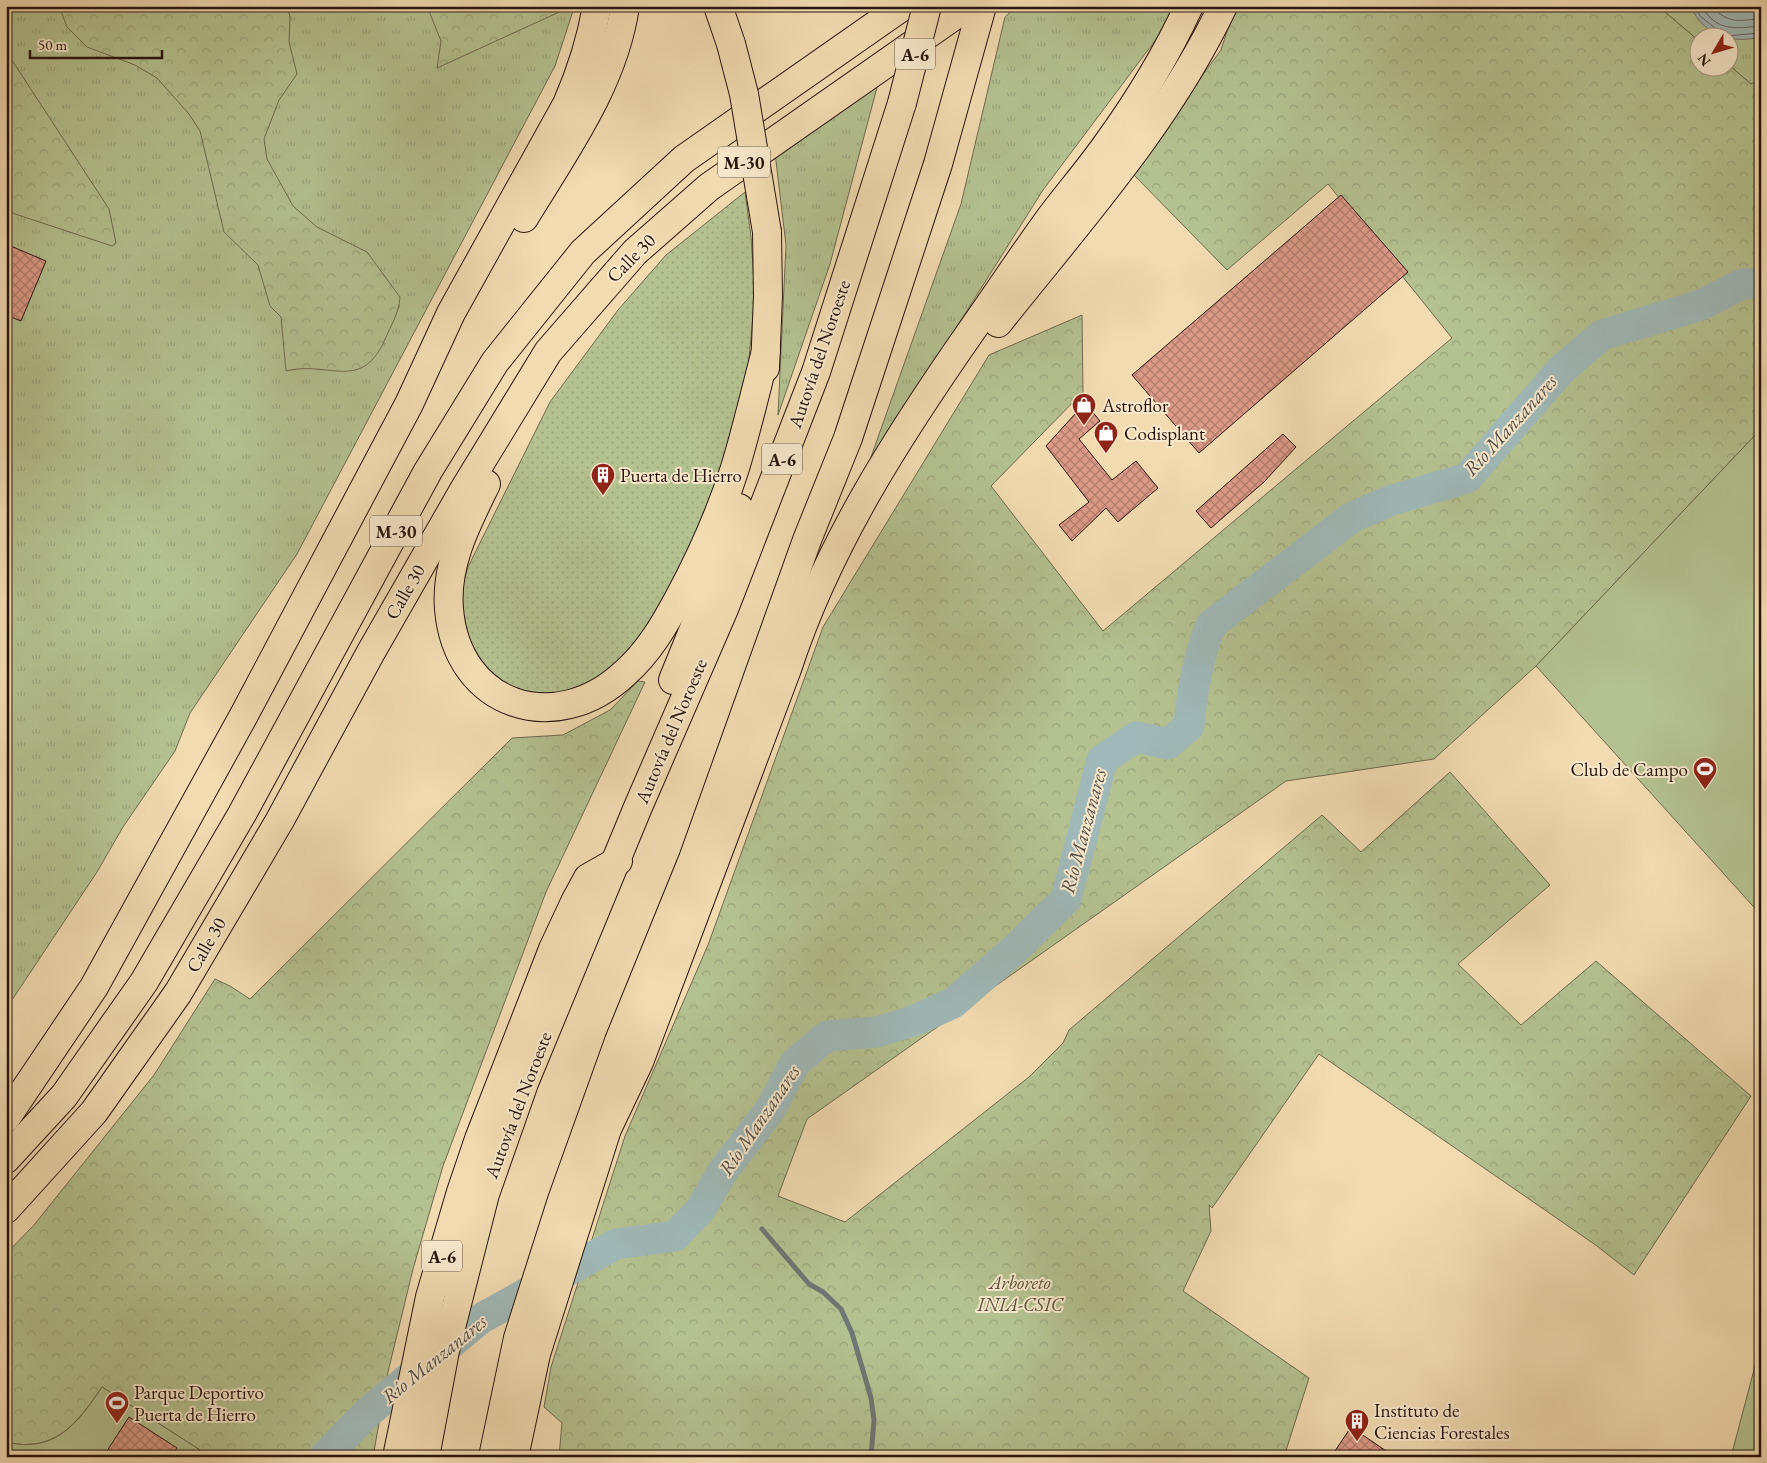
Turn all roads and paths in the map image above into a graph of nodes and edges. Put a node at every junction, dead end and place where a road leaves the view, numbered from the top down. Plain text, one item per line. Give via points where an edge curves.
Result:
1 (597, 6) edge
2 (718, 6) edge
3 (903, 6) edge
4 (928, 6) edge
5 (968, 6) edge
6 (982, 6) edge
7 (1172, 6) edge
8 (1189, 6) edge
9 (1223, 6) edge
10 (624, 12) edge
11 (1050, 218) junction
12 (766, 350) junction
13 (548, 352) junction
14 (409, 404) junction
15 (787, 669) junction
16 (638, 807) junction
17 (514, 1078) junction
18 (6, 1118) edge
19 (600, 1122) junction
20 (6, 1159) edge
21 (6, 1209) edge
22 (398, 1451) edge
23 (425, 1454) edge
24 (493, 1457) edge
25 (514, 1457) edge

1 - 14 highway via 582,68 567,104 451,313
2 - 12 highway, bridge via 744,94 767,232
3 - 20 highway, Calle 30 / M-30 via 684,159 583,252 495,362 428,471 242,814 144,982 64,1096
4 - 16 highway, Autovía del Noroeste / A-6, bridge via 902,103 816,372 724,609
5 - 13 highway, Calle 30 / M-30 via 710,187 635,252
6 - 19 highway, A-6 via 909,258 848,438 827,487 665,929 643,1015
7 - 11 highway via 1142,65
8 - 11 highway via 1154,74 1106,147
9 - 15 highway via 1157,119 969,359 904,452 853,535
10 - 14 highway via 609,65 591,108
11 - 15 highway via 892,446 814,598
12 - 13 highway via 735,467 721,506 699,560 656,637 642,656 608,688 573,705 535,708 517,705 499,696 471,669 451,630 449,583 457,546
12 - 16 highway via 764,406 749,477 721,562 664,702
13 - 21 highway, Calle 30 / M-30 via 445,522 280,820 178,993 94,1112
14 - 18 highway via 244,715 94,987
15 - 19 highway via 639,1062
16 - 17 highway, Autovía del Noroeste / A-6 via 618,861
17 - 22 highway, A-6 via 461,1192 430,1297
17 - 23 highway, Autovía del Noroeste / A-6 via 445,1351
19 - 24 highway, A-6 via 518,1338
19 - 25 highway, A-6 via 536,1354

